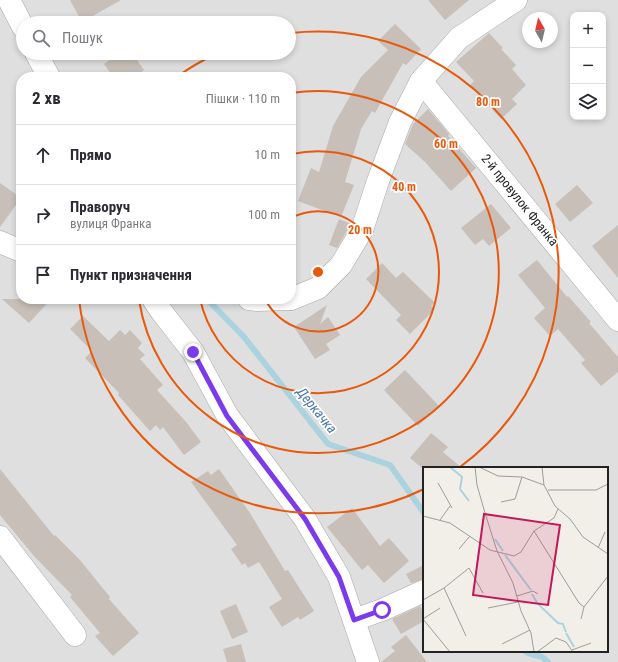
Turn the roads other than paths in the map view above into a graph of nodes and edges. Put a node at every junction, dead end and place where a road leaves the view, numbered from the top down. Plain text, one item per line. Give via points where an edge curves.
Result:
1 (9, 0) edge
2 (516, 0) edge
3 (17, 16) edge
4 (40, 60) edge
5 (46, 72) edge
6 (421, 80) junction
7 (0, 242) edge
8 (16, 249) edge
9 (296, 297) edge
10 (156, 304) edge
11 (618, 320) edge
12 (0, 537) edge
13 (423, 591) edge
14 (354, 620) junction
15 (75, 635) dead end
16 (368, 662) edge

1 - 3 street
2 - 6 street via 459,38
4 - 5 street
6 - 9 street via 400,122 362,230 341,265 318,288
6 - 11 street, 2-й провулок Франка
7 - 8 street
10 - 14 street via 193,352 227,416 305,519 339,577
12 - 15 street
13 - 14 street
14 - 16 street

